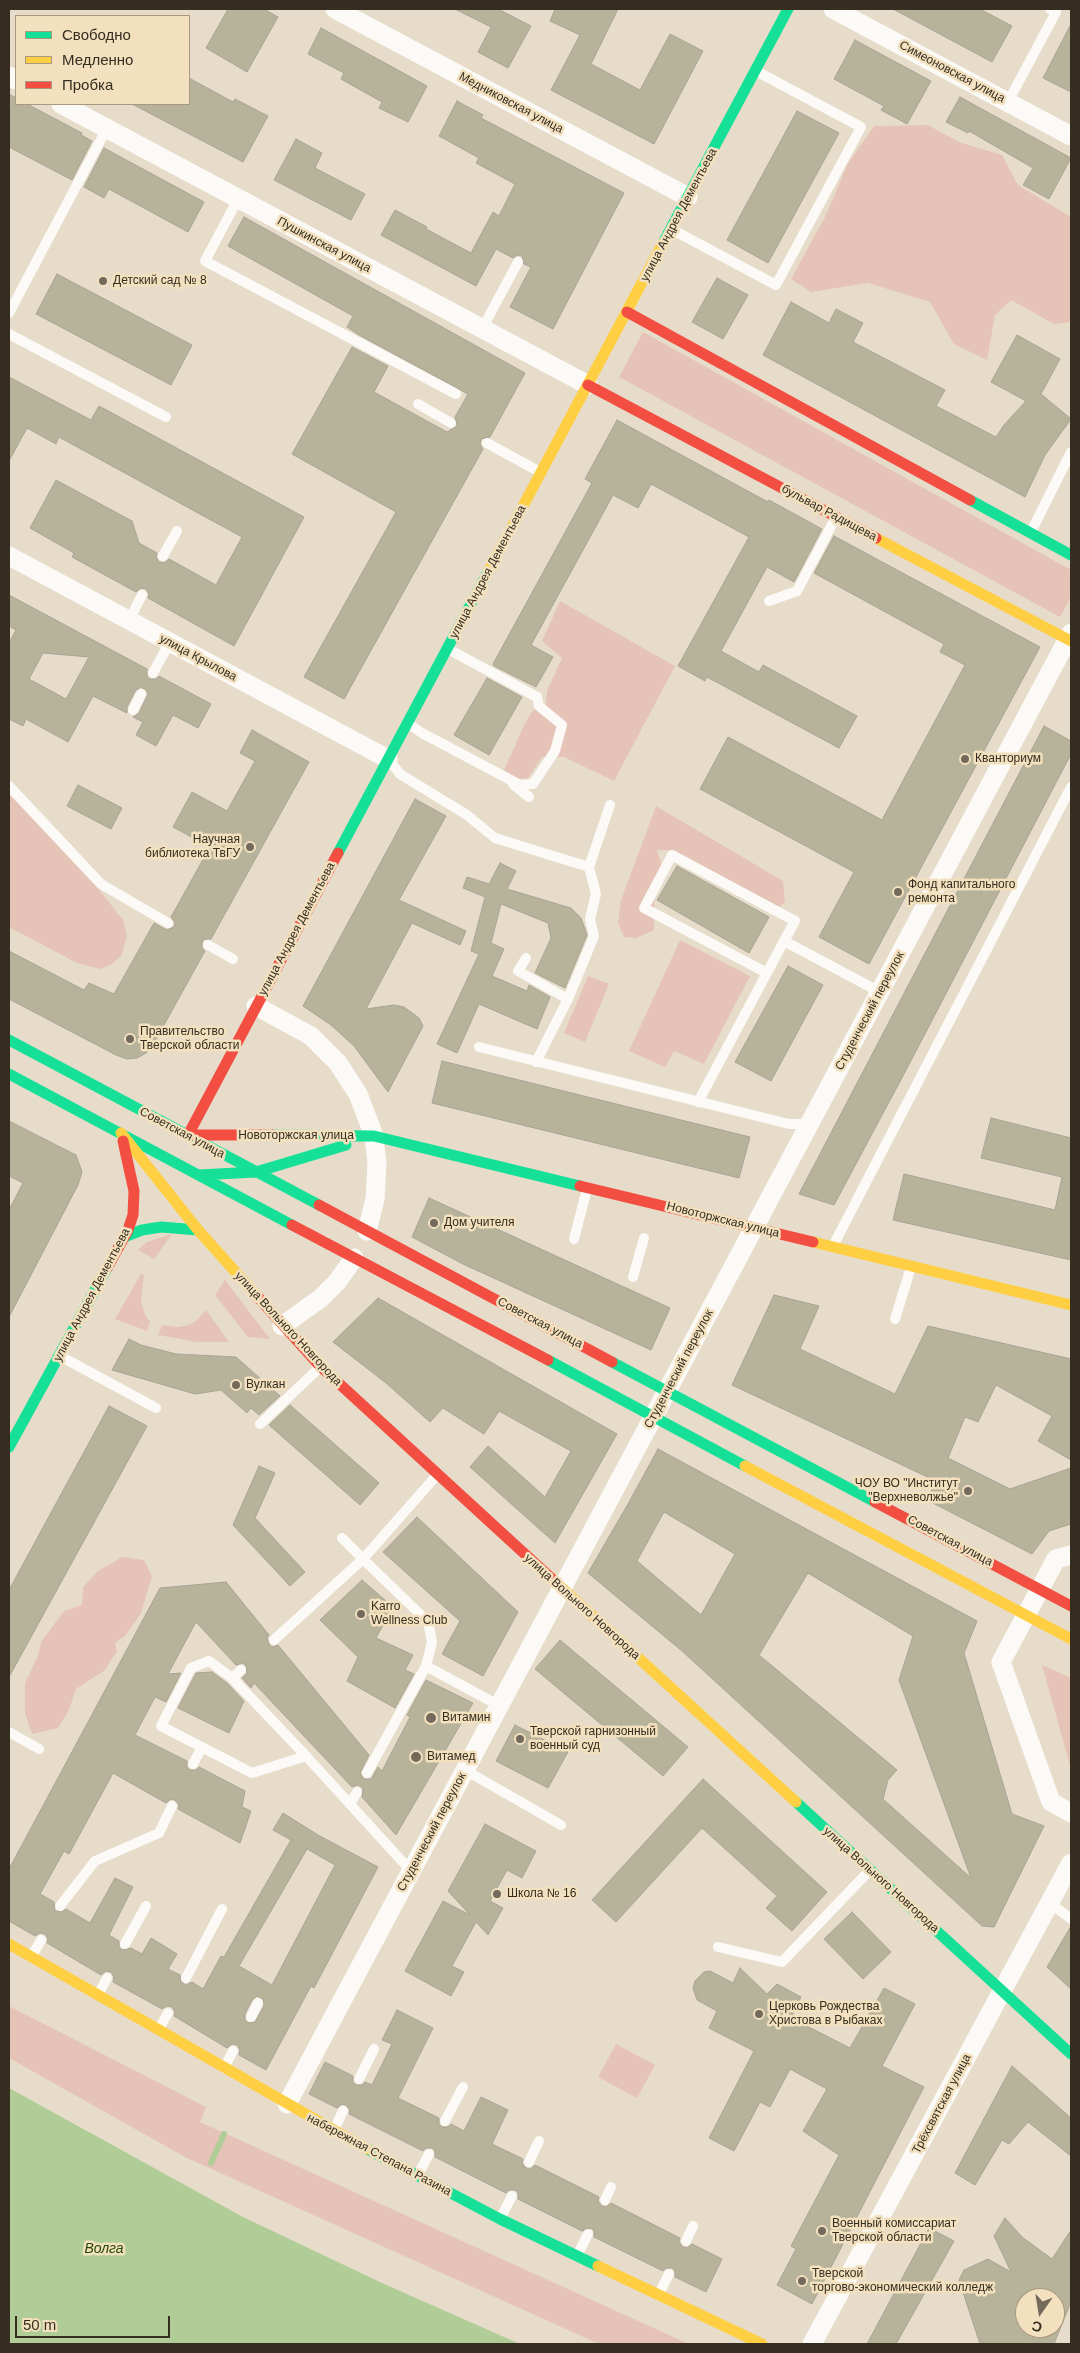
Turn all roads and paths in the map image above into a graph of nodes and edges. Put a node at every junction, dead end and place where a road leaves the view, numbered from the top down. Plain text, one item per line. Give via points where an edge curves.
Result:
1 (334, 9) edge
2 (788, 9) edge
3 (833, 9) edge
4 (1050, 9) edge
5 (756, 70) junction
6 (1008, 102) junction
7 (63, 105) edge
8 (107, 128) junction
9 (1071, 136) edge
10 (688, 197) junction
11 (238, 198) junction
12 (671, 229) junction
13 (518, 262) dead end
14 (627, 312) junction
15 (9, 313) edge
16 (482, 329) junction
17 (9, 334) edge
18 (588, 385) junction
19 (456, 394) dead end
20 (418, 404) dead end
21 (166, 417) dead end
22 (451, 423) dead end
23 (486, 442) dead end
24 (1071, 452) edge
25 (541, 473) junction
26 (836, 516) junction
27 (177, 530) dead end
28 (1030, 533) junction
29 (1071, 555) edge
30 (9, 556) edge
31 (163, 556) dead end
32 (142, 595) dead end
33 (769, 601) dead end
34 (129, 620) junction
35 (1070, 638) edge
36 (170, 642) junction
37 (447, 649) junction
38 (153, 673) dead end
39 (141, 694) dead end
40 (133, 710) dead end
41 (408, 723) junction
42 (388, 760) junction
43 (498, 773) junction
44 (9, 786) edge
45 (1071, 787) edge
46 (529, 797) dead end
47 (610, 805) dead end
48 (589, 867) junction
49 (168, 923) dead end
50 (784, 941) junction
51 (208, 945) dead end
52 (526, 958) dead end
53 (233, 959) dead end
54 (766, 973) junction
55 (880, 992) junction
56 (568, 999) junction
57 (256, 1006) junction
58 (9, 1040) edge
59 (479, 1047) dead end
60 (536, 1062) junction
61 (9, 1074) edge
62 (698, 1102) junction
63 (810, 1124) junction
64 (121, 1133) junction
65 (188, 1135) junction
66 (374, 1136) junction
67 (256, 1172) junction
68 (199, 1175) junction
69 (588, 1188) junction
70 (754, 1228) junction
71 (198, 1230) junction
72 (366, 1231) junction
73 (124, 1237) junction
74 (644, 1238) dead end
75 (574, 1239) dead end
76 (832, 1247) junction
77 (354, 1258) junction
78 (911, 1266) junction
79 (633, 1276) dead end
80 (1071, 1305) edge
81 (895, 1320) dead end
82 (282, 1326) junction
83 (59, 1355) junction
84 (320, 1366) junction
85 (667, 1391) junction
86 (156, 1408) dead end
87 (653, 1417) junction
88 (260, 1424) dead end
89 (9, 1447) edge
90 (437, 1475) junction
91 (342, 1538) dead end
92 (1071, 1555) edge
93 (363, 1558) junction
94 (562, 1589) junction
95 (1040, 1589) junction
96 (1071, 1606) edge
97 (1026, 1615) junction
98 (1071, 1639) edge
99 (274, 1640) dead end
100 (426, 1666) junction
101 (242, 1670) dead end
102 (232, 1678) junction
103 (500, 1706) junction
104 (9, 1732) edge
105 (202, 1747) junction
106 (39, 1749) dead end
107 (306, 1756) junction
108 (193, 1764) dead end
109 (465, 1770) junction
110 (367, 1773) dead end
111 (357, 1792) dead end
112 (350, 1804) junction
113 (172, 1806) dead end
114 (1071, 1813) edge
115 (561, 1825) dead end
116 (1071, 1863) edge
117 (870, 1870) junction
118 (411, 1871) junction
119 (1050, 1903) junction
120 (60, 1906) dead end
121 (146, 1906) dead end
122 (222, 1909) dead end
123 (1071, 1919) edge
124 (41, 1940) dead end
125 (9, 1944) edge
126 (125, 1944) dead end
127 (718, 1947) dead end
128 (32, 1957) junction
129 (107, 1978) dead end
130 (186, 1978) dead end
131 (1002, 1991) junction
132 (98, 1995) junction
133 (258, 2003) dead end
134 (168, 2013) dead end
135 (251, 2017) dead end
136 (159, 2030) junction
137 (374, 2049) dead end
138 (233, 2051) dead end
139 (1071, 2054) edge
140 (224, 2069) junction
141 (359, 2079) dead end
142 (463, 2087) dead end
143 (287, 2104) junction
144 (343, 2111) dead end
145 (445, 2121) dead end
146 (333, 2131) junction
147 (539, 2142) dead end
148 (429, 2154) dead end
149 (529, 2162) dead end
150 (418, 2176) junction
151 (611, 2188) dead end
152 (512, 2196) dead end
153 (605, 2200) dead end
154 (500, 2219) junction
155 (693, 2226) dead end
156 (588, 2234) dead end
157 (686, 2241) dead end
158 (576, 2257) junction
159 (669, 2274) dead end
160 (659, 2295) junction
161 (762, 2344) edge
162 (812, 2344) edge

1 - 10 street, Медниковская улица
2 - 5 street, улица Андрея Дементьева
3 - 6 street, Симеоновская улица
4 - 6 lane via 1056,12
5 - 10 street, улица Андрея Дементьева
5 - 12 lane via 861,127 776,285
6 - 9 street, Симеоновская улица
7 - 8 street, Пушкинская улица
8 - 11 street, Пушкинская улица
8 - 15 lane
10 - 12 street, улица Андрея Дементьева
11 - 16 street, Пушкинская улица
11 - 19 lane via 205,261
12 - 14 street, улица Андрея Дементьева
13 - 16 lane
14 - 18 street, улица Андрея Дементьева
14 - 28 street
16 - 18 street, Пушкинская улица
17 - 21 lane
18 - 25 street, улица Андрея Дементьева
18 - 26 street, бульвар Радищева
20 - 22 lane
23 - 25 lane
24 - 28 lane
25 - 37 street, улица Андрея Дементьева
26 - 33 lane via 797,590
26 - 35 street, бульвар Радищева
27 - 31 lane
28 - 29 street
30 - 34 street, улица Крылова
32 - 34 lane
34 - 36 street, улица Крылова
35 - 55 street, Студенческий переулок
36 - 38 lane
36 - 42 street, улица Крылова
37 - 41 street, улица Андрея Дементьева
37 - 43 lane via 537,697 540,706 562,725 555,751 533,784 520,785
39 - 40 lane
41 - 42 street, улица Андрея Дементьева
41 - 43 lane
42 - 48 lane via 400,774 466,815 495,838
42 - 57 street, улица Андрея Дементьева
43 - 46 lane
44 - 49 lane via 101,884
45 - 76 lane
47 - 48 lane
48 - 56 lane via 596,894 590,919 594,936
50 - 54 lane
50 - 54 lane via 795,921 672,855 644,908
50 - 55 lane
51 - 53 lane
52 - 56 lane via 518,971
54 - 62 lane
55 - 63 street, Студенческий переулок
56 - 60 lane
57 - 65 street, улица Андрея Дементьева
57 - 66 street via 311,1036 330,1053 358,1094
58 - 65 street, Советская улица
59 - 60 lane
60 - 62 lane
61 - 64 street
62 - 63 lane via 789,1124
63 - 70 street, Студенческий переулок
64 - 68 street
64 - 71 street, улица Вольного Новгорода
64 - 73 street, улица Андрея Дементьева via 134,1199 133,1215
65 - 66 street, Новоторжская улица
65 - 67 street, Советская улица
66 - 67 street, Новоторжская улица
66 - 69 street, Новоторжская улица
66 - 72 street via 376,1187
67 - 68 street, Новоторжская улица
67 - 72 street, Советская улица
68 - 77 street
69 - 70 street, Новоторжская улица
69 - 75 lane
70 - 76 street, Новоторжская улица
70 - 85 street, Студенческий переулок
71 - 73 street via 161,1227
71 - 82 street, улица Вольного Новгорода
72 - 85 street, Советская улица
73 - 83 street, улица Андрея Дементьева
74 - 79 lane
76 - 78 street, Новоторжская улица
77 - 82 street via 322,1298
77 - 87 street
78 - 80 street, Новоторжская улица
78 - 81 lane
82 - 84 street, улица Вольного Новгорода
83 - 86 lane
83 - 89 street, улица Андрея Дементьева
84 - 88 lane
84 - 90 street, улица Вольного Новгорода
85 - 87 street, Студенческий переулок
85 - 95 street, Советская улица
87 - 94 street, Студенческий переулок
87 - 97 street
90 - 93 lane
90 - 94 street, улица Вольного Новгорода
91 - 93 lane
92 - 95 street via 1056,1559
93 - 99 lane
93 - 100 lane via 428,1622 432,1642
94 - 103 street, Студенческий переулок
94 - 117 street, улица Вольного Новгорода
95 - 96 street, Советская улица
95 - 97 street
97 - 98 street
97 - 114 street via 1002,1662 1051,1802
100 - 103 lane
100 - 110 lane
101 - 102 lane
102 - 105 lane via 209,1661 191,1668 161,1726
102 - 107 lane
103 - 109 street, Студенческий переулок
104 - 106 lane
105 - 107 lane via 252,1773
105 - 108 lane
107 - 112 lane
109 - 115 lane
109 - 118 street, Студенческий переулок
111 - 112 lane
112 - 118 lane
113 - 120 lane via 158,1833 96,1861
116 - 119 street, Трёхсвятская улица
117 - 127 lane via 782,1962
117 - 131 street, улица Вольного Новгорода
118 - 143 street, Студенческий переулок
119 - 123 lane
119 - 131 street, Трёхсвятская улица
121 - 126 lane
122 - 130 lane
124 - 128 lane
125 - 128 street, набережная Степана Разина
128 - 132 street, набережная Степана Разина
129 - 132 lane
131 - 139 street, улица Вольного Новгорода
131 - 162 street, Трёхсвятская улица
132 - 136 street, набережная Степана Разина
133 - 135 lane
134 - 136 lane
136 - 140 street, набережная Степана Разина
137 - 141 lane
138 - 140 lane
140 - 143 street, набережная Степана Разина
142 - 145 lane
143 - 146 street, набережная Степана Разина
144 - 146 lane
146 - 150 street, набережная Степана Разина
147 - 149 lane
148 - 150 lane
150 - 154 street, набережная Степана Разина
151 - 153 lane
152 - 154 lane
154 - 158 street, набережная Степана Разина
155 - 157 lane
156 - 158 lane
158 - 160 street, набережная Степана Разина
159 - 160 lane
160 - 161 street, набережная Степана Разина

